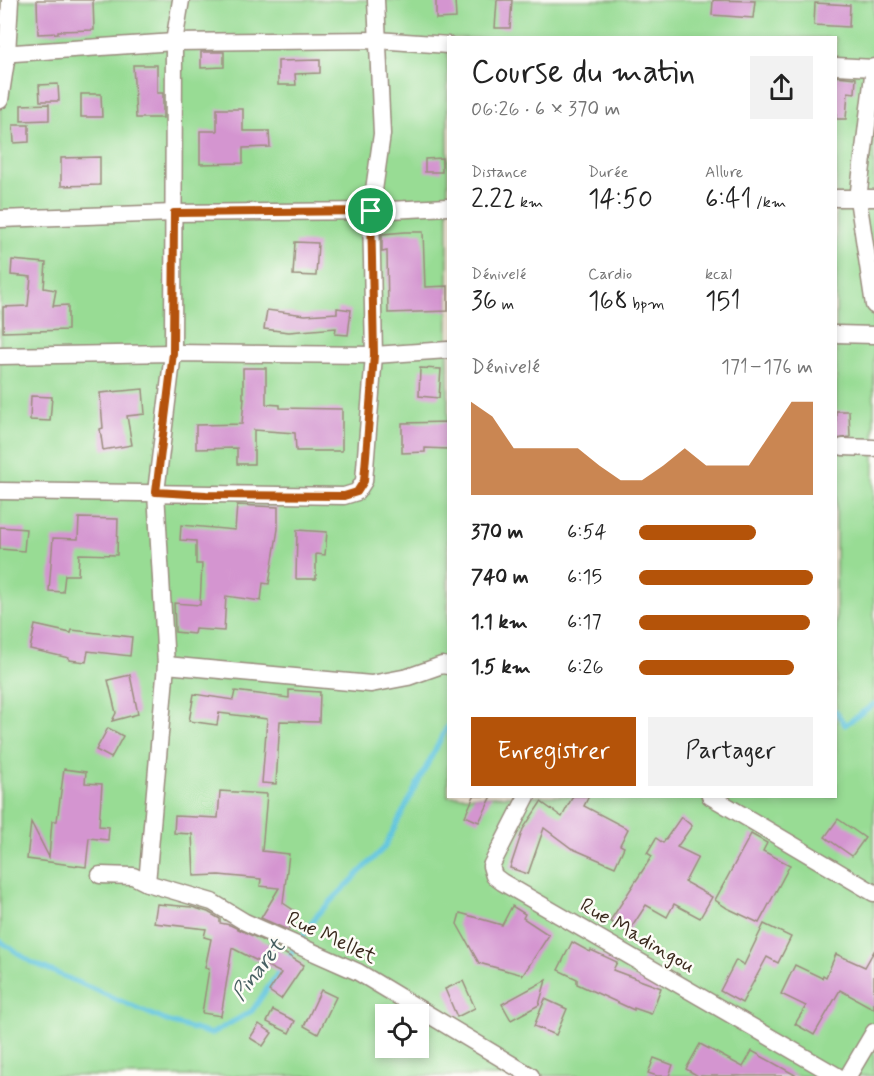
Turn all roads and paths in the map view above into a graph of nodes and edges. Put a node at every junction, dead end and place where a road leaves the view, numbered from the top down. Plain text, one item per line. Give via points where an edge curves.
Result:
1 (10, 0) edge
2 (181, 0) edge
3 (376, 0) edge
4 (377, 40) junction
5 (174, 42) junction
6 (447, 45) edge
7 (4, 54) edge
8 (837, 66) edge
9 (874, 68) edge
10 (0, 100) edge
11 (837, 198) edge
12 (866, 198) edge
13 (447, 207) edge
14 (371, 211) junction
15 (174, 213) junction
16 (0, 219) edge
17 (874, 305) edge
18 (837, 334) edge
19 (874, 335) edge
20 (447, 350) edge
21 (173, 353) junction
22 (374, 355) junction
23 (0, 356) edge
24 (843, 447) dead end
25 (874, 448) edge
26 (0, 491) edge
27 (156, 492) junction
28 (166, 665) junction
29 (447, 666) edge
30 (526, 798) edge
31 (713, 798) edge
32 (100, 875) dead end
33 (147, 883) junction
34 (874, 893) edge
35 (874, 1032) edge
36 (531, 1076) edge
37 (837, 1076) edge
38 (848, 1076) edge

1 - 7 street
2 - 5 street
3 - 4 street
4 - 5 street
4 - 6 street
4 - 14 street via 382,134
5 - 7 street
5 - 15 street
7 - 10 street
8 - 9 street
9 - 12 street
11 - 12 street
12 - 17 street
13 - 14 street
14 - 15 street
14 - 22 street
15 - 16 street
15 - 21 street
18 - 19 street
20 - 22 street
21 - 22 street
21 - 23 street
21 - 27 street
22 - 27 street via 364,481 357,492 344,496
24 - 25 street
26 - 27 street
27 - 28 street
28 - 29 street via 371,684
28 - 33 street
30 - 37 street, Rue Madingou via 491,866 495,876
31 - 34 street
32 - 33 street, Rue Mellet via 133,876
33 - 36 street, Rue Mellet via 212,902 358,972
35 - 38 street

